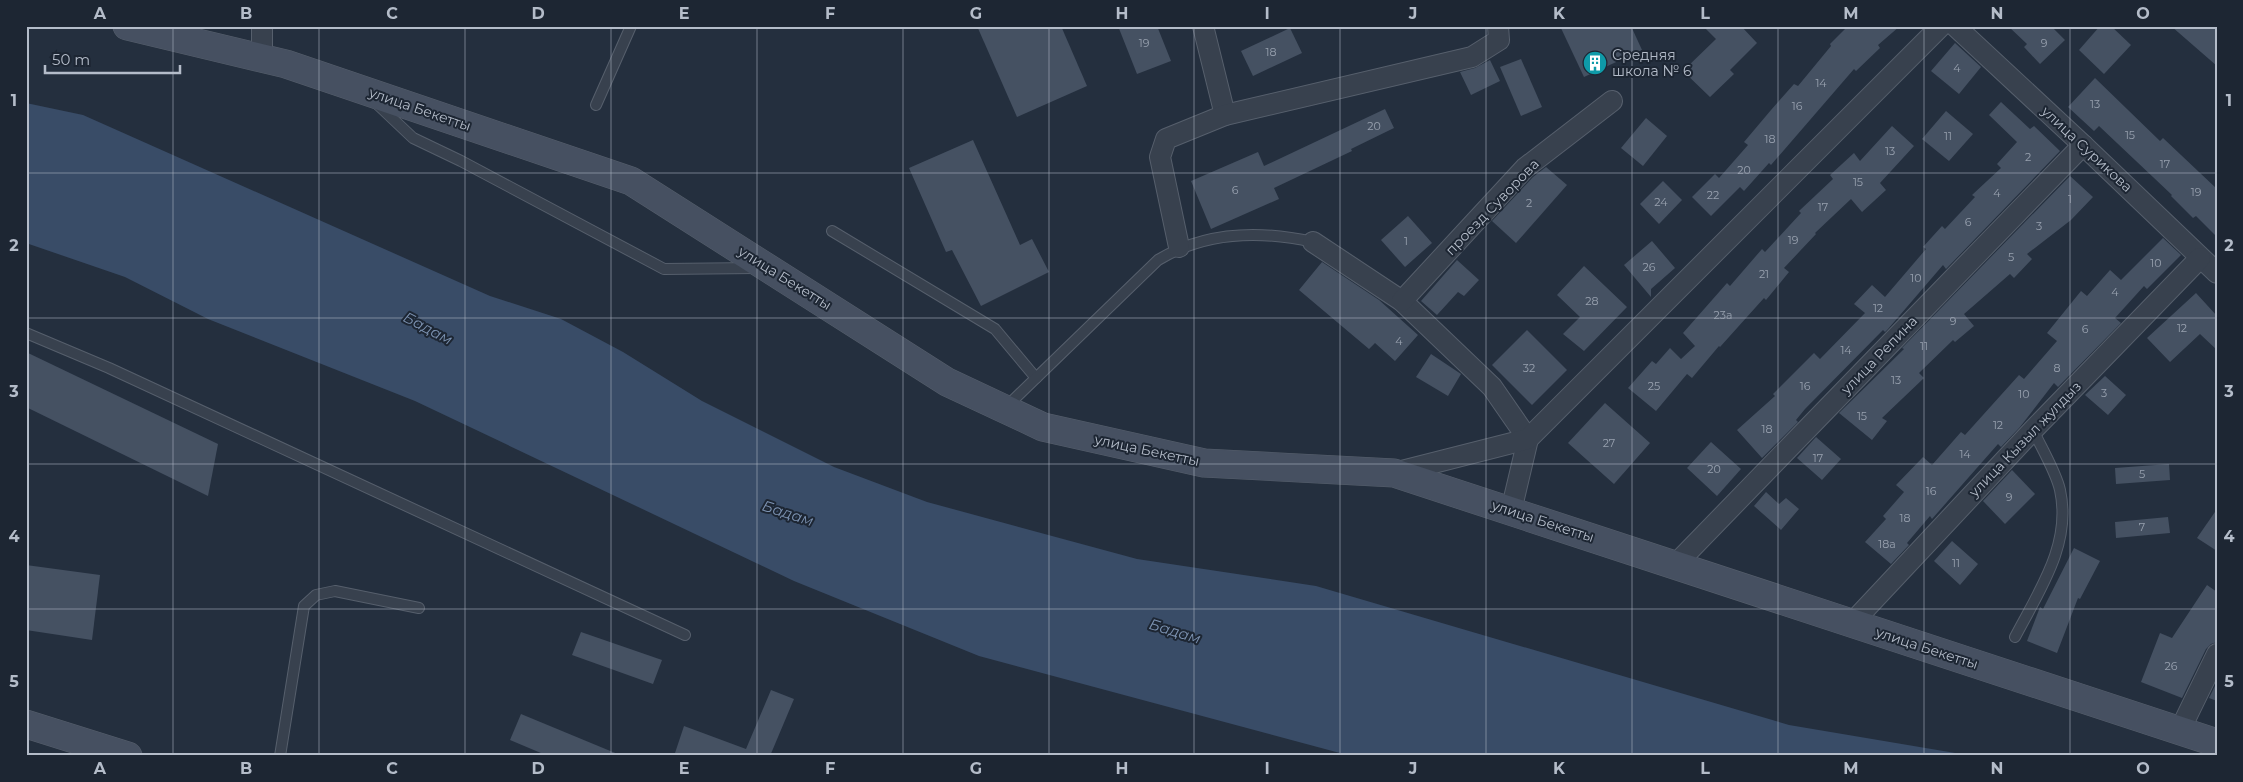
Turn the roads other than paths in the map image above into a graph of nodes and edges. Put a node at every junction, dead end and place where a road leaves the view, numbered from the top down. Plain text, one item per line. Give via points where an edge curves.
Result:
1 (127, 26) edge
2 (262, 26) edge
3 (631, 26) edge
4 (1202, 26) edge
5 (1498, 26) edge
6 (1941, 26) edge
7 (1955, 26) edge
8 (262, 58) junction
9 (360, 89) junction
10 (1612, 101) dead end
11 (596, 105) dead end
12 (1225, 115) junction
13 (2083, 145) junction
14 (832, 231) dead end
15 (1313, 242) joint
16 (1179, 247) junction
17 (2200, 258) junction
18 (768, 268) junction
19 (2217, 273) edge
20 (1402, 301) junction
21 (26, 333) edge
22 (1036, 378) junction
23 (1004, 409) junction
24 (2033, 430) junction
25 (1528, 439) junction
26 (1394, 473) junction
27 (1511, 511) junction
28 (1676, 564) junction
29 (419, 608) dead end
30 (1852, 623) junction
31 (685, 635) dead end
32 (2015, 637) dead end
33 (2217, 654) edge
34 (26, 724) edge
35 (2179, 732) junction
36 (2217, 743) edge
37 (128, 756) edge
38 (280, 756) edge

1 - 8 street, улица Бекетты
2 - 8 street
3 - 11 lane
4 - 12 street
5 - 12 street via 1499,40 1472,57
6 - 25 street
7 - 13 street, улица Сурикова
8 - 9 street, улица Бекетты
9 - 18 street, улица Бекетты via 631,181
9 - 18 lane via 413,138 664,269
10 - 20 street, проезд Суворова via 1526,168
12 - 16 street via 1166,139 1160,157
13 - 17 street, улица Сурикова
13 - 28 street, улица Репина
14 - 22 lane via 994,328
15 - 16 lane via 1282,235 1234,234
15 - 20 street
16 - 22 lane via 1158,260
17 - 19 street, улица Сурикова
17 - 24 street, улица Кызыл жулдыз
18 - 23 street, улица Бекетты via 947,382
20 - 25 street via 1492,387
21 - 31 lane via 109,368
22 - 23 lane
23 - 26 street, улица Бекетты via 1043,427 1204,463
24 - 30 street, улица Кызыл жулдыз
24 - 32 lane via 2060,489 2063,529 2053,566
25 - 26 street
25 - 27 street
26 - 27 street, улица Бекетты
27 - 28 street, улица Бекетты
28 - 30 street, улица Бекетты
29 - 38 lane via 335,591 316,595 304,606
30 - 35 street, улица Бекетты
33 - 35 street
34 - 37 street
35 - 36 street, улица Бекетты

